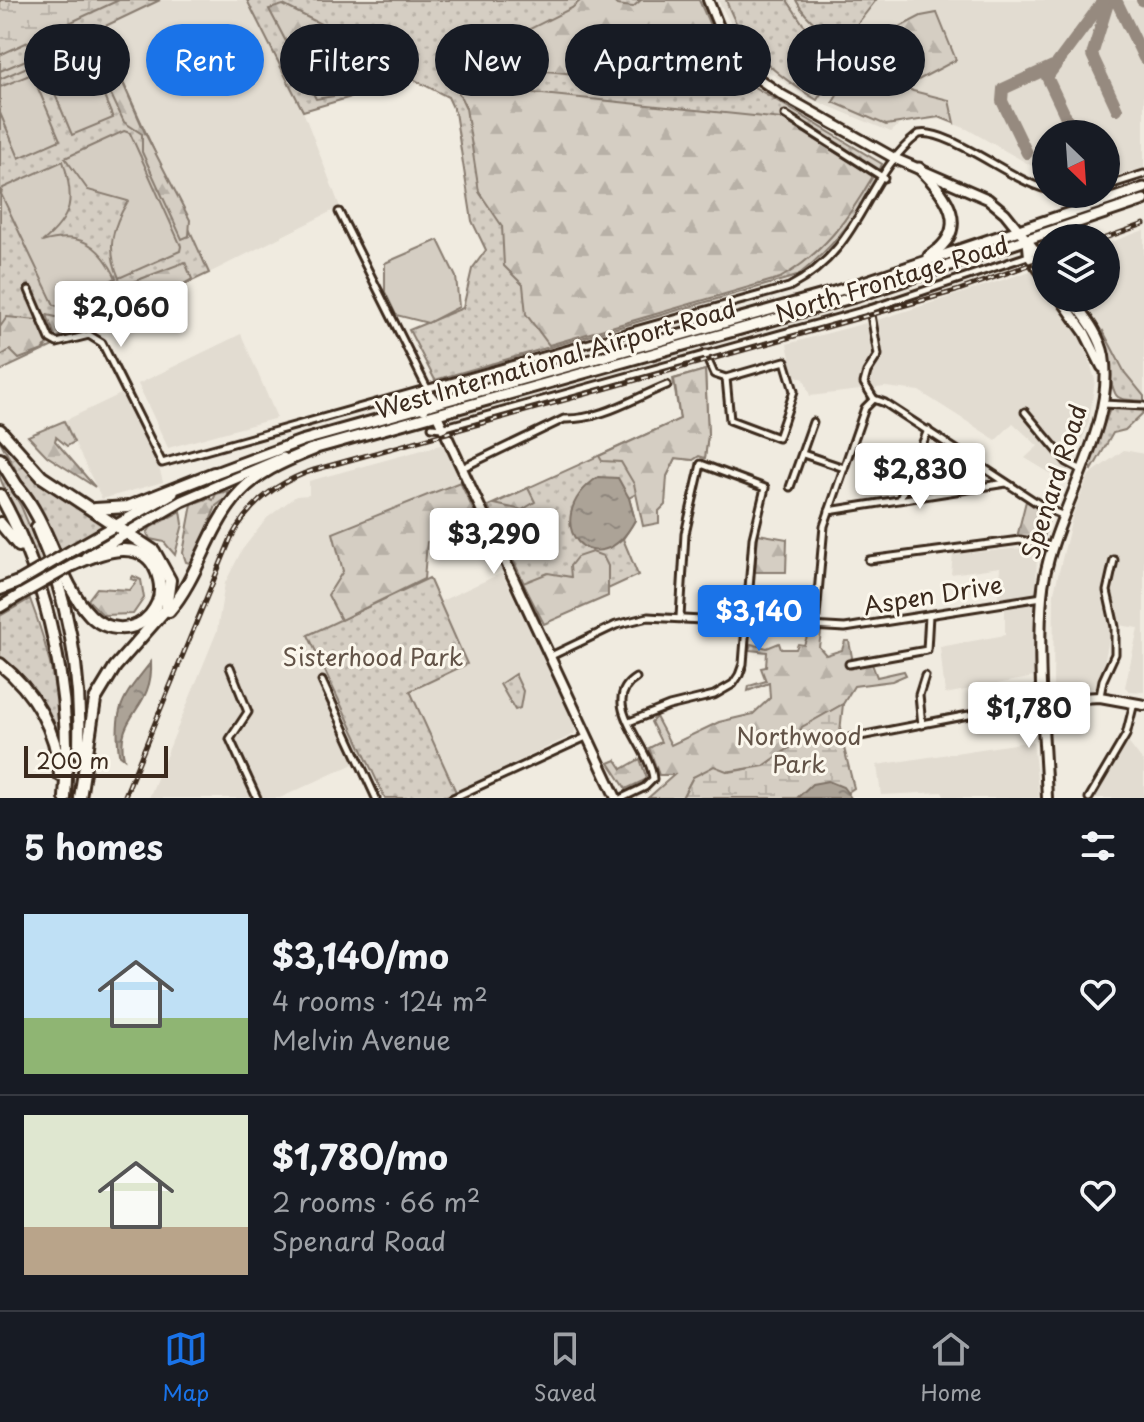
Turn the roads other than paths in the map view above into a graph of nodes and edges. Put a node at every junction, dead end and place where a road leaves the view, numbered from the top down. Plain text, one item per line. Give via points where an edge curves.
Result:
1 (708, 0) edge
2 (785, 115) dead end
3 (896, 159) junction
4 (919, 168) junction
5 (1144, 174) edge
6 (884, 178) junction
7 (1120, 182) edge
8 (1032, 185) edge
9 (1144, 188) edge
10 (1144, 200) edge
11 (339, 212) dead end
12 (1017, 228) junction
13 (1026, 247) junction
14 (1032, 252) edge
15 (1032, 257) edge
16 (895, 272) junction
17 (29, 290) dead end
18 (870, 309) junction
19 (1070, 312) edge
20 (1081, 312) edge
21 (705, 354) junction
22 (1104, 371) junction
23 (726, 378) junction
24 (667, 385) dead end
25 (428, 390) junction
26 (874, 399) junction
27 (440, 403) junction
28 (1103, 404) junction
29 (1144, 406) edge
30 (425, 407) junction
31 (1025, 412) dead end
32 (400, 414) junction
33 (437, 415) junction
34 (813, 422) dead end
35 (406, 424) junction
36 (432, 427) dead end
37 (442, 428) junction
38 (0, 430) edge
39 (928, 430) junction
40 (314, 449) junction
41 (803, 454) junction
42 (0, 459) edge
43 (844, 468) junction
44 (461, 469) junction
45 (1080, 469) junction
46 (214, 473) junction
47 (1007, 483) junction
48 (18, 487) junction
49 (790, 487) dead end
50 (0, 495) edge
51 (900, 500) junction
52 (78, 502) junction
53 (829, 511) junction
54 (1062, 515) junction
55 (0, 523) edge
56 (114, 525) junction
57 (125, 532) junction
58 (1051, 546) junction
59 (869, 560) dead end
60 (1114, 560) dead end
61 (73, 565) junction
62 (33, 570) junction
63 (18, 582) joint
64 (0, 591) edge
65 (1042, 597) junction
66 (0, 607) edge
67 (929, 615) junction
68 (680, 617) junction
69 (747, 622) junction
70 (815, 627) junction
71 (147, 632) junction
72 (550, 656) junction
73 (849, 664) dead end
74 (0, 666) edge
75 (230, 667) dead end
76 (925, 676) dead end
77 (636, 678) dead end
78 (322, 681) dead end
79 (1100, 697) junction
80 (1043, 700) junction
81 (1134, 703) junction
82 (1144, 705) edge
83 (629, 722) junction
84 (922, 725) junction
85 (587, 736) junction
86 (850, 738) dead end
87 (64, 798) edge
88 (79, 798) edge
89 (257, 798) edge
90 (376, 798) edge
91 (453, 798) edge
92 (616, 798) edge
93 (622, 798) edge
94 (1047, 798) edge
95 (1089, 798) edge

1 - 3 main road via 723,37 756,77
2 - 6 street
3 - 4 main road
3 - 6 street
3 - 8 street via 919,134 930,133
4 - 12 main road via 988,199
4 - 16 main road via 943,193 951,210 951,228 938,249
5 - 7 street
6 - 25 street via 839,249 789,287
9 - 12 main road, West International Airport Road
10 - 13 main road, West International Airport Road
11 - 25 street
12 - 13 main road
12 - 16 main road, West International Airport Road
13 - 14 main road
13 - 15 main road
13 - 18 street, North Frontage Road
13 - 33 main road, West International Airport Road
16 - 27 main road, West International Airport Road
17 - 25 street via 50,339 57,343 89,335 102,343 162,463
18 - 21 street, North Frontage Road
18 - 26 street via 878,355 864,383
19 - 22 main road, Spenard Road
20 - 22 main road, Spenard Road via 1099,339
21 - 23 street via 711,371
21 - 37 street, North Frontage Road
22 - 28 main road, Spenard Road
23 - 23 street via 730,420 778,438 794,391 785,361
24 - 44 street via 643,398 564,419
25 - 27 street
25 - 30 main road
25 - 32 main road via 419,404
26 - 39 street
26 - 43 street via 865,408
27 - 30 main road, West International Airport Road
28 - 29 street
28 - 45 main road, Spenard Road
30 - 32 main road, West International Airport Road
30 - 35 main road
31 - 45 street via 1067,462
32 - 46 main road, West International Airport Road via 284,446
33 - 35 main road, West International Airport Road
33 - 37 main road
34 - 41 street
35 - 40 main road, West International Airport Road
36 - 37 street
37 - 44 main road
38 - 52 highway via 42,477
39 - 47 street
39 - 51 street
40 - 57 main road, West International Airport Road via 205,490
40 - 71 highway via 263,473 239,493 183,594
41 - 43 street
41 - 49 street
42 - 48 highway
43 - 53 street
44 - 72 main road
45 - 54 main road, Spenard Road
46 - 52 highway via 120,509 101,510
46 - 56 main road, West International Airport Road
47 - 51 street
47 - 54 street
48 - 61 highway via 37,512 93,619 111,627 131,627 146,619 157,603 158,576 136,551 108,550
48 - 88 highway via 48,553 72,640 80,710
50 - 62 highway
51 - 53 street
52 - 56 highway
53 - 70 street via 821,543
54 - 58 main road, Spenard Road
55 - 62 highway
56 - 57 highway
56 - 63 main road, West International Airport Road, bridge
57 - 61 main road, West International Airport Road
57 - 71 highway via 159,556 170,580 169,602
58 - 59 street via 1020,540
58 - 65 main road, Spenard Road
60 - 79 street via 1107,591 1115,654
61 - 66 main road, West International Airport Road, bridge
62 - 87 highway via 63,691
63 - 64 highway
65 - 67 street, Aspen Drive
65 - 80 main road, Spenard Road
67 - 70 street, Aspen Drive via 845,628
67 - 73 street via 927,650
68 - 69 street, Aspen Drive
68 - 69 street via 685,534 701,464 765,488 753,538
68 - 72 street, Aspen Drive via 627,621
69 - 70 street, Aspen Drive
69 - 83 street via 743,664 733,684
71 - 88 highway via 115,667 95,700
72 - 85 main road
74 - 87 highway via 39,709 57,750
75 - 89 street via 248,712 230,739
76 - 84 street via 919,695
77 - 83 street via 620,696
78 - 90 street
79 - 80 main road
79 - 81 main road
80 - 84 street
80 - 94 main road, Spenard Road
81 - 82 main road
81 - 95 street via 1126,735
83 - 93 street via 653,779
84 - 86 street
85 - 91 street
85 - 92 main road

